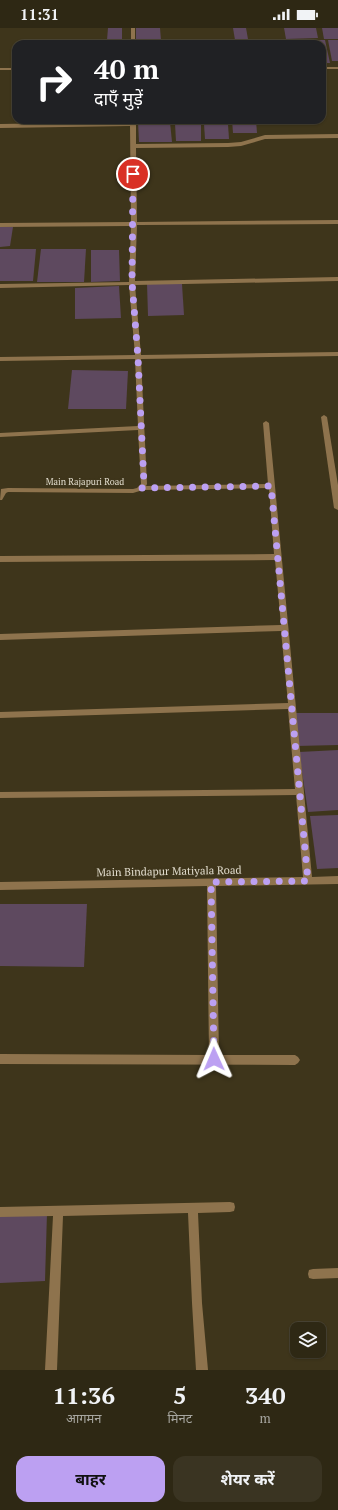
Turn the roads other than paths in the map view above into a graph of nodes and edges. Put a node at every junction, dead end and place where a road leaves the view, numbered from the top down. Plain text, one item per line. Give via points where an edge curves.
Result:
1 (133, 28) edge
2 (133, 40) edge
3 (326, 68) edge
4 (338, 68) edge
5 (0, 69) edge
6 (12, 69) edge
7 (66, 124) edge
8 (133, 124) edge
9 (0, 126) edge
10 (338, 136) edge
11 (133, 146) junction
12 (338, 222) edge
13 (134, 224) junction
14 (0, 225) edge
15 (338, 279) edge
16 (132, 282) junction
17 (0, 286) edge
18 (338, 354) edge
19 (138, 358) junction
20 (0, 360) edge
21 (324, 416) dead end
22 (266, 423) dead end
23 (141, 428) junction
24 (0, 435) edge
25 (271, 486) junction
26 (142, 488) junction
27 (0, 498) edge
28 (338, 508) edge
29 (278, 556) junction
30 (0, 559) edge
31 (284, 628) junction
32 (0, 637) edge
33 (292, 706) junction
34 (0, 715) edge
35 (300, 792) junction
36 (0, 795) edge
37 (338, 880) edge
38 (308, 881) junction
39 (211, 882) junction
40 (0, 886) edge
41 (0, 1059) edge
42 (214, 1059) junction
43 (295, 1060) dead end
44 (230, 1207) dead end
45 (193, 1208) junction
46 (58, 1211) junction
47 (0, 1212) edge
48 (338, 1273) edge
49 (313, 1274) dead end
50 (51, 1370) edge
51 (202, 1370) edge

1 - 2 street
3 - 4 street
5 - 6 street
7 - 9 street
8 - 11 street
10 - 11 street via 265,137 228,145
11 - 13 street
12 - 13 street
13 - 14 street
13 - 16 street
15 - 16 street
16 - 17 street
16 - 19 street
18 - 19 street
19 - 20 street
19 - 23 street
21 - 28 street
22 - 25 street
23 - 24 street
23 - 26 street via 144,484
25 - 26 street, Main Rajapuri Road
25 - 29 street
26 - 27 street, Main Rajapuri Road via 133,491 8,490 3,491
29 - 30 street
29 - 31 street
31 - 32 street
31 - 33 street
33 - 34 street
33 - 35 street
35 - 36 street
35 - 38 street
37 - 38 street, Main Bindapur Matiyala Road
38 - 39 street, Main Bindapur Matiyala Road
39 - 40 street, Main Bindapur Matiyala Road
39 - 42 street
41 - 42 street
42 - 43 street
44 - 45 street
45 - 46 street
45 - 51 street
46 - 47 street
46 - 50 street
48 - 49 street

